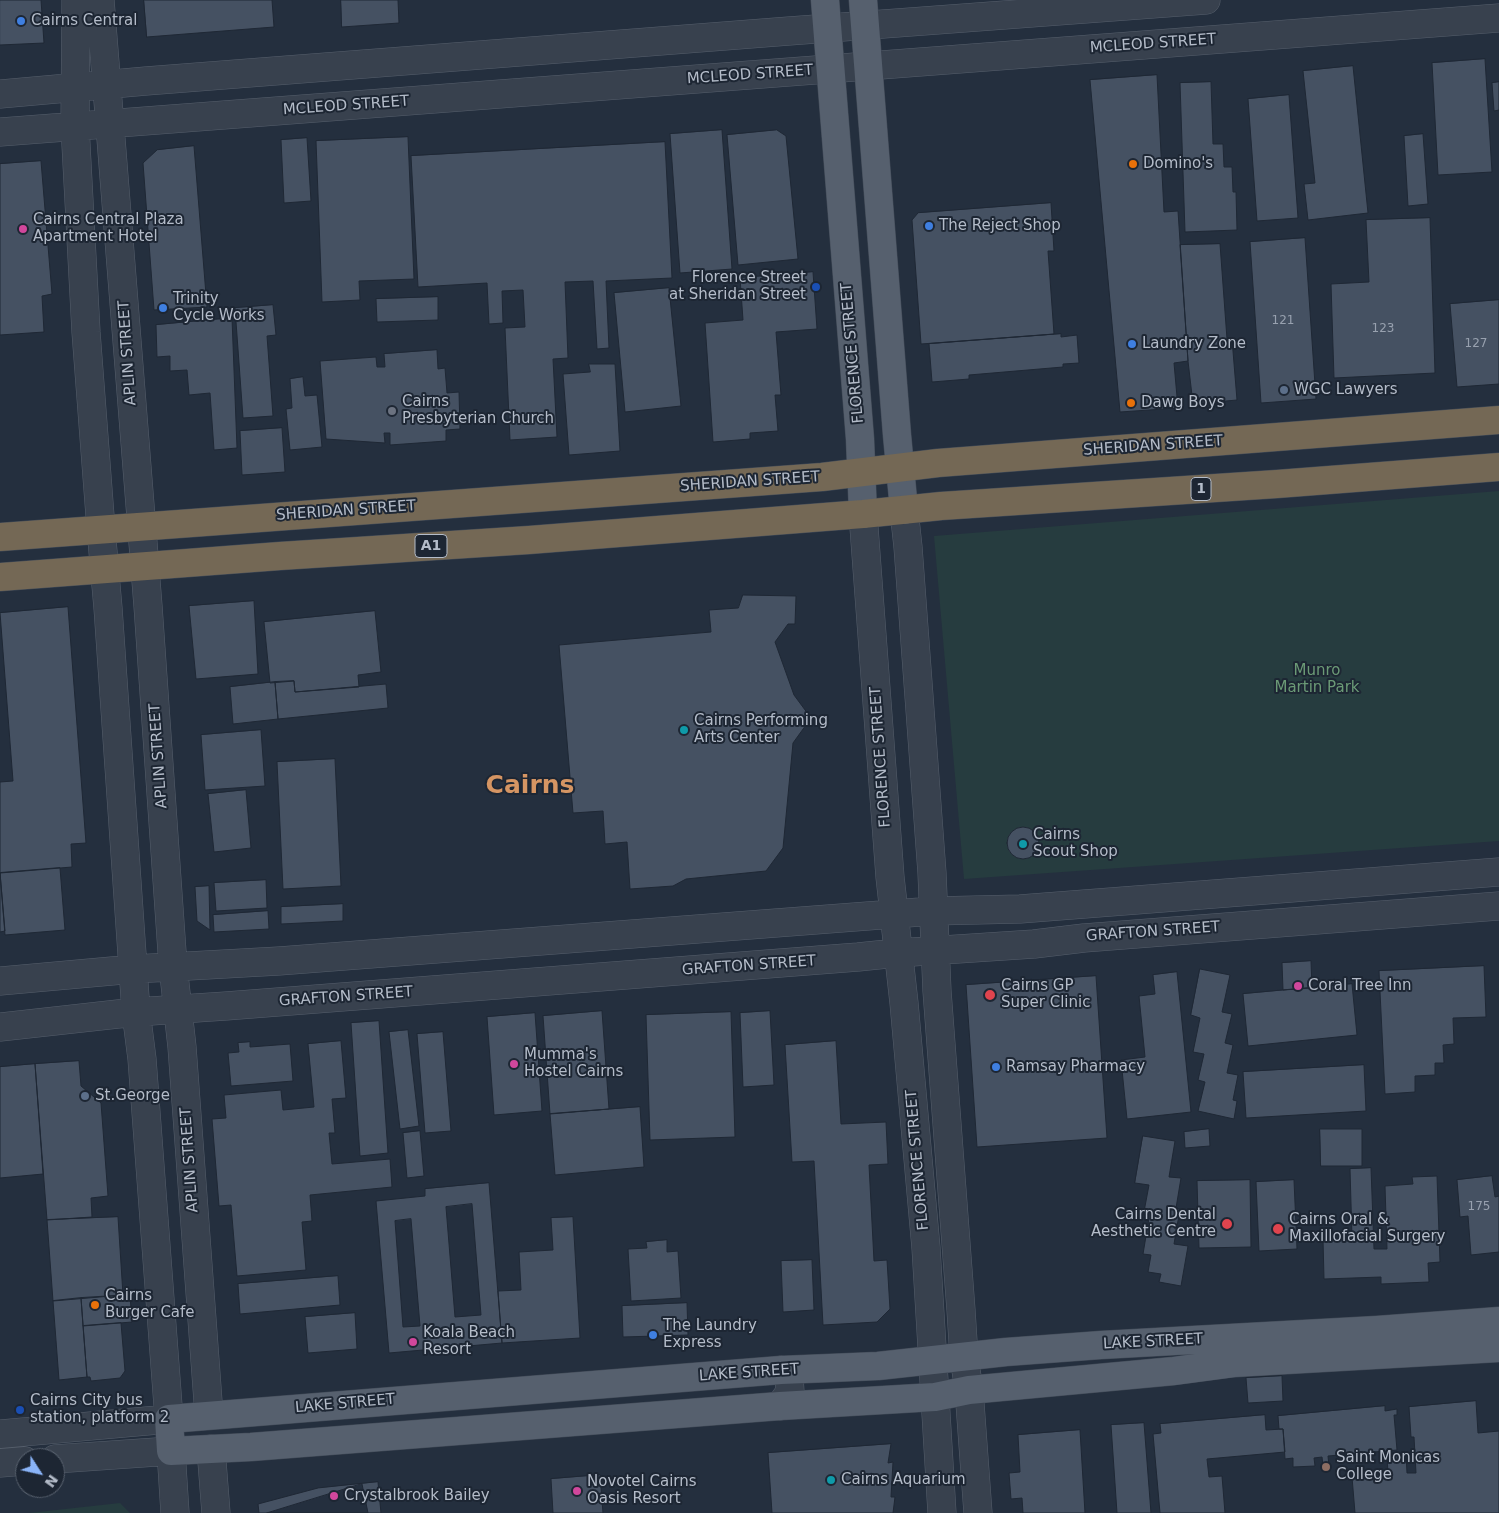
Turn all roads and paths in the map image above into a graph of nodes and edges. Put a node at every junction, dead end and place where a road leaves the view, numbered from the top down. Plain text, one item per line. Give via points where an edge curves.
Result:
1 (76, 0) edge
2 (100, 0) edge
3 (825, 0) edge
4 (1206, 0) edge
5 (864, 13) edge
6 (1499, 18) edge
7 (827, 28) junction
8 (868, 66) junction
9 (830, 69) junction
10 (107, 84) junction
11 (76, 87) junction
12 (0, 94) edge
13 (110, 124) junction
14 (75, 126) junction
15 (0, 132) edge
16 (1499, 420) edge
17 (1499, 467) edge
18 (899, 468) junction
19 (861, 473) junction
20 (624, 490) junction
21 (904, 510) junction
22 (863, 514) junction
23 (279, 516) junction
24 (142, 526) junction
25 (101, 529) junction
26 (626, 532) junction
27 (0, 537) edge
28 (0, 542) edge
29 (280, 556) junction
30 (144, 567) junction
31 (105, 570) junction
32 (0, 576) edge
33 (1499, 872) edge
34 (1499, 906) edge
35 (1020, 908) junction
36 (933, 911) junction
37 (893, 915) junction
38 (742, 927) junction
39 (1024, 945) junction
40 (935, 951) junction
41 (897, 953) junction
42 (279, 961) junction
43 (174, 966) junction
44 (740, 966) junction
45 (134, 968) junction
46 (0, 981) edge
47 (284, 1001) junction
48 (179, 1008) junction
49 (136, 1012) junction
50 (0, 1027) edge
51 (1499, 1321) edge
52 (1499, 1348) edge
53 (964, 1357) junction
54 (932, 1361) junction
55 (781, 1370) junction
56 (969, 1390) junction
57 (935, 1397) junction
58 (780, 1406) junction
59 (310, 1407) junction
60 (209, 1415) junction
61 (169, 1419) junction
62 (0, 1434) edge
63 (312, 1442) junction
64 (211, 1449) junction
65 (171, 1451) junction
66 (65, 1458) edge
67 (15, 1462) edge
68 (0, 1463) edge
69 (176, 1513) edge
70 (216, 1513) edge
71 (942, 1513) edge
72 (978, 1513) edge

1 - 11 street
2 - 10 street, APLIN STREET
3 - 7 main road, FLORENCE STREET
4 - 5 street
5 - 7 street
5 - 8 main road, FLORENCE STREET
6 - 8 street, MCLEOD STREET
7 - 9 main road, FLORENCE STREET
7 - 10 street
8 - 9 street, MCLEOD STREET
8 - 18 main road, FLORENCE STREET
9 - 13 street, MCLEOD STREET
9 - 19 main road, FLORENCE STREET
10 - 11 street
10 - 13 street, APLIN STREET
11 - 12 street
11 - 14 street
13 - 14 street, MCLEOD STREET
13 - 24 street, APLIN STREET
14 - 15 street, MCLEOD STREET
14 - 25 street
16 - 18 highway, SHERIDAN STREET via 938,462
17 - 21 highway, 1
18 - 19 highway, SHERIDAN STREET
18 - 21 main road, FLORENCE STREET
19 - 20 highway, SHERIDAN STREET
19 - 22 main road, FLORENCE STREET
20 - 23 highway, SHERIDAN STREET
20 - 26 highway via 633,502 633,517
21 - 22 highway, 1
21 - 36 street, FLORENCE STREET
22 - 26 highway, A1
22 - 37 street, FLORENCE STREET
23 - 24 highway, SHERIDAN STREET
23 - 29 highway via 265,529 267,550
24 - 25 highway, SHERIDAN STREET
24 - 30 street, APLIN STREET
25 - 27 highway, SHERIDAN STREET
25 - 31 street
26 - 29 highway, A1
28 - 32 highway via 4,546 7,564
29 - 30 highway, A1
30 - 31 highway, A1
30 - 43 street, APLIN STREET
31 - 32 highway, A1
31 - 45 street
33 - 35 street
34 - 39 street, GRAFTON STREET
35 - 36 street
35 - 39 street via 1013,921 1016,935
36 - 37 street
36 - 40 street, FLORENCE STREET
37 - 38 street
37 - 41 street, FLORENCE STREET
38 - 42 street
38 - 44 street via 754,940 756,957
39 - 40 street, GRAFTON STREET
40 - 41 street, GRAFTON STREET
40 - 53 street, FLORENCE STREET
41 - 44 street, GRAFTON STREET
41 - 54 street, FLORENCE STREET via 926,1248
42 - 43 street
42 - 47 street via 272,977 273,996
43 - 45 street
43 - 48 street, APLIN STREET
44 - 47 street, GRAFTON STREET
45 - 46 street
45 - 49 street
47 - 48 street, GRAFTON STREET
48 - 49 street, GRAFTON STREET
48 - 60 street, APLIN STREET
49 - 50 street, GRAFTON STREET
49 - 61 street
51 - 53 main road, LAKE STREET
52 - 56 main road, LAKE STREET via 1234,1363
53 - 54 main road, LAKE STREET
53 - 56 street, FLORENCE STREET
54 - 55 main road, LAKE STREET
54 - 57 street, FLORENCE STREET
55 - 58 street via 789,1376 790,1392
55 - 59 main road, LAKE STREET
56 - 57 main road, LAKE STREET
56 - 72 street, FLORENCE STREET
57 - 58 main road, LAKE STREET
57 - 71 street, FLORENCE STREET
58 - 63 main road, LAKE STREET
59 - 60 main road, LAKE STREET
59 - 63 main road via 303,1420 304,1432
60 - 61 main road, LAKE STREET
60 - 64 main road, APLIN STREET
61 - 62 street, LAKE STREET
61 - 65 main road
63 - 64 main road, LAKE STREET
64 - 65 main road, LAKE STREET
64 - 70 street, APLIN STREET
65 - 66 street, LAKE STREET
65 - 69 street
67 - 68 street

